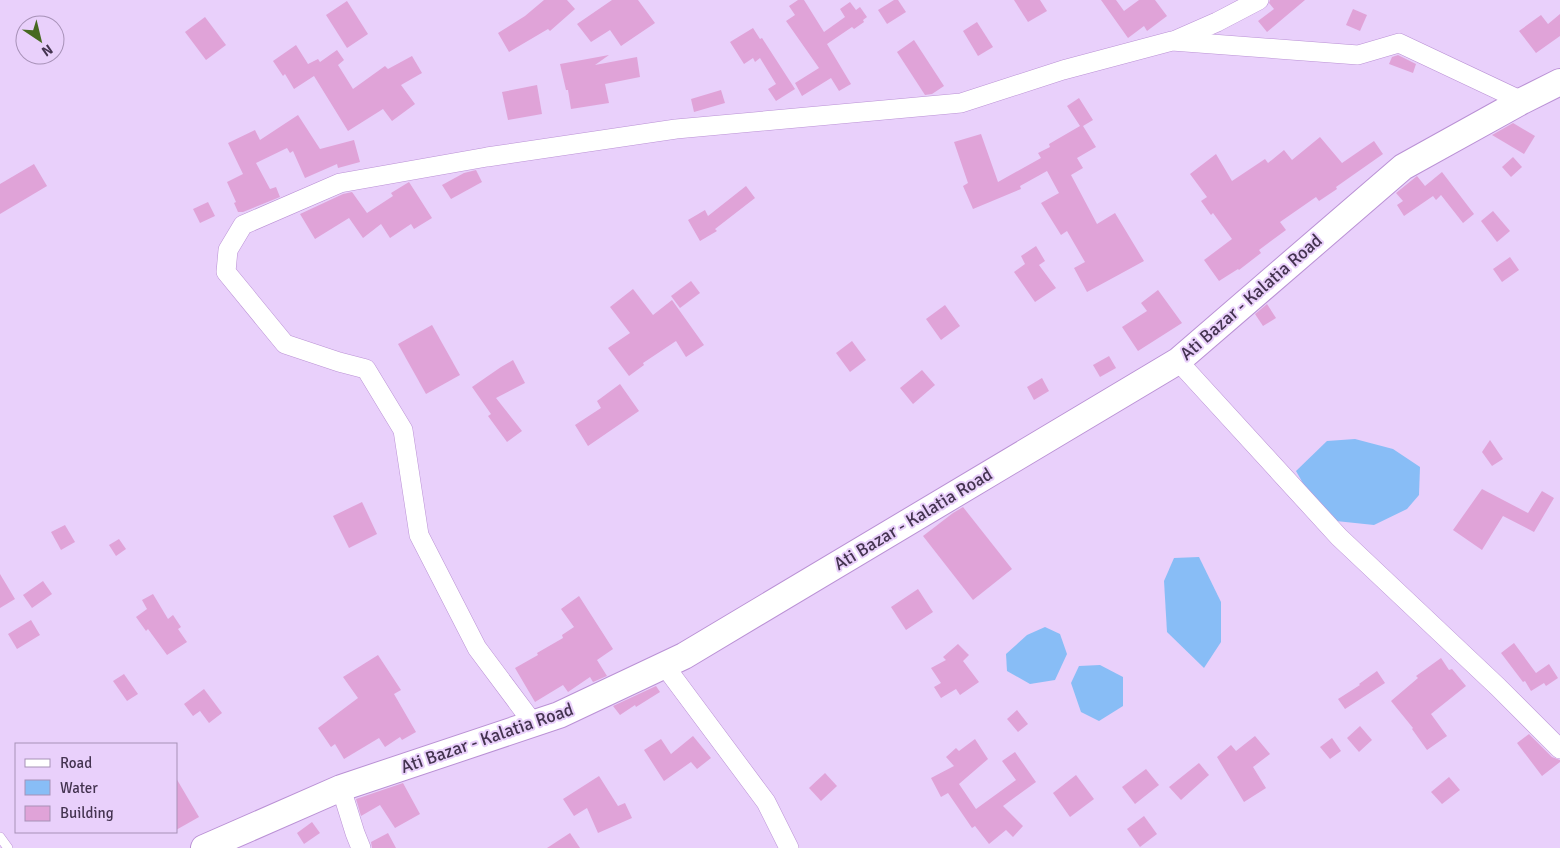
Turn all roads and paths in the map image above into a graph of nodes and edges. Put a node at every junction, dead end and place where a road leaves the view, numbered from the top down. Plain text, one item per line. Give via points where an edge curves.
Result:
1 (1259, 0) edge
2 (1172, 41) junction
3 (1560, 82) edge
4 (1522, 101) junction
5 (1178, 361) junction
6 (664, 665) junction
7 (533, 723) junction
8 (1560, 749) edge
9 (342, 788) junction
10 (0, 837) edge
11 (8, 848) edge
12 (204, 848) edge
13 (362, 848) edge
14 (788, 848) edge

1 - 2 street
2 - 4 street via 1358,55 1399,43
2 - 7 street via 1063,70 961,103 676,130 487,157 340,183 243,225 228,250 226,272 285,344 366,368 403,430 419,536 477,648
3 - 4 main road, Ati Bazar - Kalatia Road
4 - 5 main road, Ati Bazar - Kalatia Road via 1403,167
5 - 6 main road, Ati Bazar - Kalatia Road
5 - 8 street via 1339,537
6 - 7 main road, Ati Bazar - Kalatia Road via 559,716
6 - 14 street via 766,802
7 - 9 main road, Ati Bazar - Kalatia Road
9 - 12 main road, Ati Bazar - Kalatia Road
9 - 13 street
10 - 11 lane

